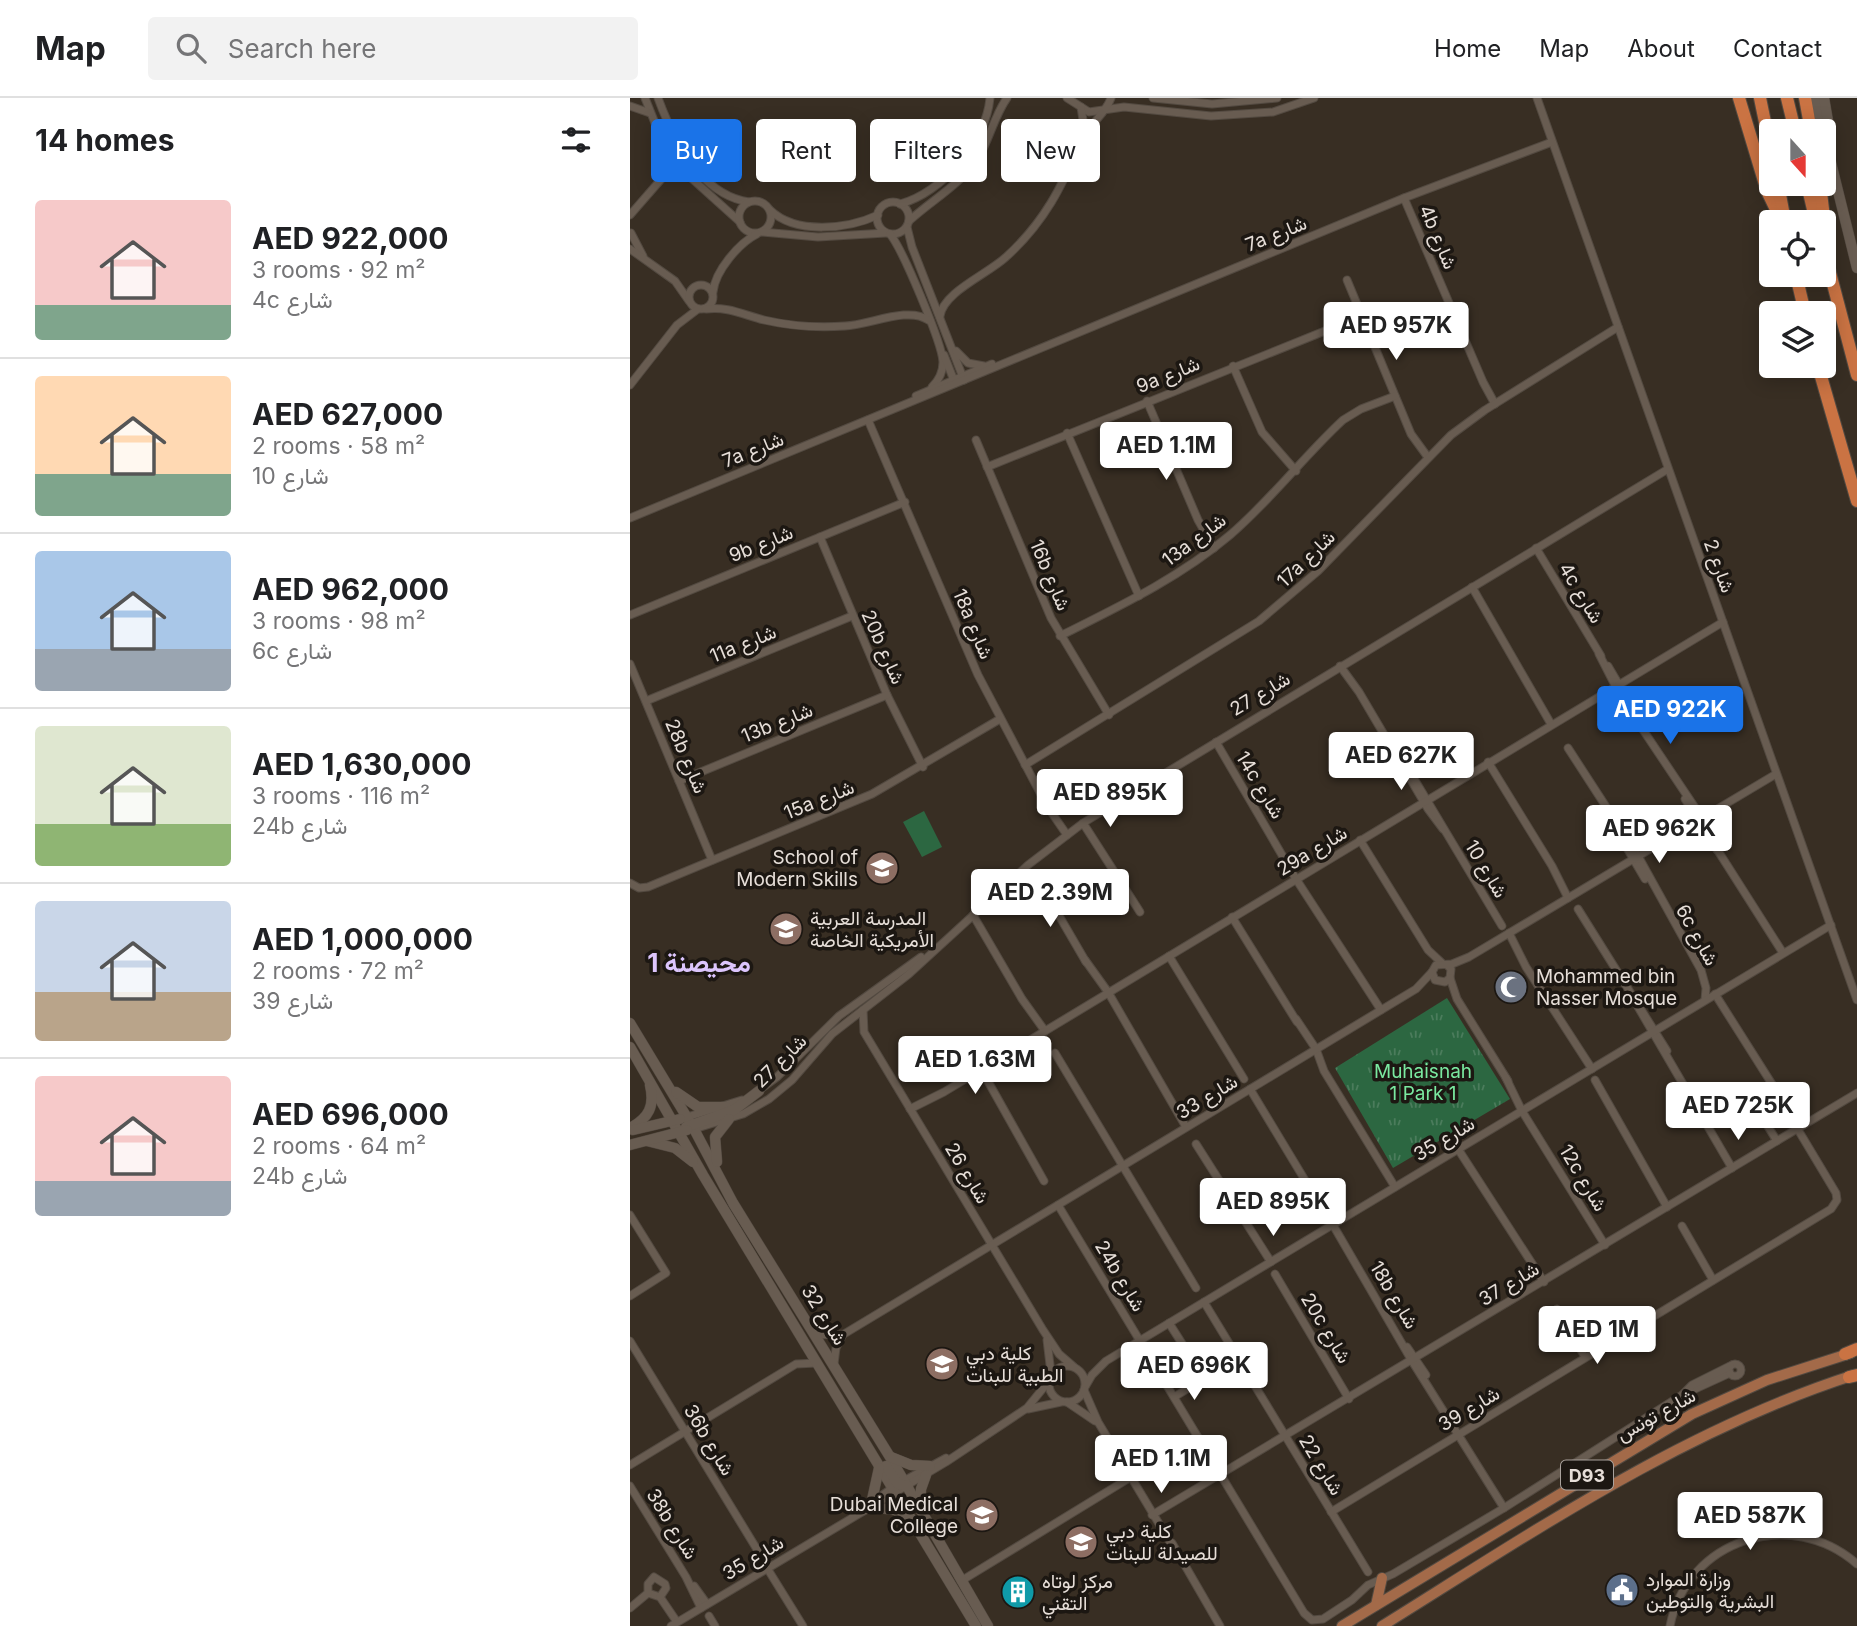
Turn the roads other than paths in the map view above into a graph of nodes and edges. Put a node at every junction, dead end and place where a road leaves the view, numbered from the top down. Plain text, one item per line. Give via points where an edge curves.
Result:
1 (645, 98) edge
2 (658, 98) edge
3 (990, 98) edge
4 (1007, 98) edge
5 (1067, 98) edge
6 (1111, 98) edge
7 (1153, 98) edge
8 (1277, 98) edge
9 (1314, 98) edge
10 (1537, 98) edge
11 (1739, 98) edge
12 (1760, 98) edge
13 (1787, 98) edge
14 (1805, 98) edge
15 (1815, 98) edge
16 (1824, 98) edge
17 (631, 102) edge
18 (1081, 107) junction
19 (1104, 110) junction
20 (650, 113) junction
21 (653, 119) edge
22 (1082, 119) edge
23 (1097, 119) edge
24 (1764, 119) edge
25 (1792, 119) edge
26 (1809, 119) edge
27 (1820, 119) edge
28 (1828, 119) edge
29 (1551, 139) junction
30 (1836, 180) edge
31 (659, 182) edge
32 (695, 182) edge
33 (1064, 182) edge
34 (1404, 198) junction
35 (749, 202) junction
36 (900, 204) junction
37 (770, 210) junction
38 (1777, 210) edge
39 (630, 215) edge
40 (878, 215) junction
41 (740, 222) junction
42 (908, 224) junction
43 (630, 232) edge
44 (760, 232) junction
45 (888, 233) junction
46 (630, 249) edge
47 (645, 259) junction
48 (1857, 268) edge
49 (1347, 280) dead end
50 (675, 281) junction
51 (699, 285) junction
52 (1833, 287) edge
53 (929, 289) junction
54 (918, 293) junction
55 (713, 294) junction
56 (951, 295) junction
57 (689, 300) junction
58 (702, 309) junction
59 (730, 309) junction
60 (907, 314) junction
61 (940, 316) junction
62 (1362, 316) junction
63 (928, 320) junction
64 (1619, 331) junction
65 (949, 339) junction
66 (937, 342) junction
67 (1054, 342) junction
68 (988, 365) junction
69 (1233, 366) junction
70 (1857, 375) edge
71 (963, 378) junction
72 (1821, 378) edge
73 (955, 382) junction
74 (630, 385) edge
75 (929, 390) junction
76 (1395, 396) junction
77 (1147, 401) junction
78 (1495, 404) junction
79 (888, 411) junction
80 (870, 419) junction
81 (1067, 433) junction
82 (976, 440) dead end
83 (1427, 456) junction
84 (987, 467) junction
85 (1296, 471) junction
86 (1669, 471) junction
87 (905, 502) junction
88 (1857, 502) edge
89 (630, 518) edge
90 (820, 537) junction
91 (1214, 548) junction
92 (1536, 548) junction
93 (1472, 587) junction
94 (1139, 596) junction
95 (630, 615) edge
96 (852, 616) junction
97 (1724, 625) junction
98 (1060, 636) junction
99 (630, 664) edge
100 (1343, 665) junction
101 (1617, 684) junction
102 (887, 695) junction
103 (646, 701) junction
104 (1109, 715) junction
105 (1000, 719) junction
106 (1554, 723) junction
107 (1216, 742) junction
108 (1568, 748) dead end
109 (1490, 761) junction
110 (1025, 765) junction
111 (923, 767) junction
112 (1777, 777) junction
113 (679, 781) junction
114 (1426, 800) junction
115 (1699, 820) junction
116 (1086, 821) junction
117 (1064, 837) junction
118 (1362, 838) junction
119 (1635, 858) junction
120 (712, 860) junction
121 (1298, 877) junction
122 (630, 883) edge
123 (1040, 883) dead end
124 (1570, 897) junction
125 (1578, 909) dead end
126 (1140, 912) dead end
127 (1235, 916) junction
128 (970, 917) junction
129 (1502, 926) dead end
130 (1832, 928) junction
131 (1507, 934) junction
132 (1428, 950) junction
133 (928, 953) junction
134 (1171, 954) junction
135 (1781, 955) junction
136 (1469, 957) junction
137 (1444, 964) junction
138 (1432, 971) junction
139 (1451, 975) junction
140 (1440, 982) junction
141 (1418, 987) junction
142 (1717, 993) junction
143 (1106, 994) junction
144 (1457, 999) junction
145 (1705, 1000) junction
146 (1857, 1000) edge
147 (863, 1009) junction
148 (1378, 1011) junction
149 (630, 1023) edge
150 (843, 1025) junction
151 (1653, 1031) junction
152 (864, 1032) junction
153 (1042, 1032) junction
154 (630, 1047) edge
155 (1314, 1050) junction
156 (1055, 1053) dead end
157 (634, 1058) edge
158 (1589, 1070) junction
159 (979, 1071) junction
160 (647, 1074) junction
161 (1244, 1079) dead end
162 (1595, 1080) dead end
163 (668, 1085) junction
164 (1250, 1089) junction
165 (759, 1091) junction
166 (1857, 1093) edge
167 (1783, 1103) dead end
168 (726, 1107) junction
169 (1524, 1109) junction
170 (912, 1112) junction
171 (729, 1119) junction
172 (684, 1124) junction
173 (1767, 1125) dead end
174 (1186, 1127) junction
175 (1797, 1128) junction
176 (630, 1130) edge
177 (630, 1139) edge
178 (647, 1140) junction
179 (1777, 1141) junction
180 (1196, 1144) dead end
181 (630, 1145) edge
182 (1460, 1148) junction
183 (1122, 1166) junction
184 (1734, 1167) junction
185 (703, 1175) junction
186 (721, 1180) junction
187 (1044, 1181) dead end
188 (1395, 1187) junction
189 (1317, 1200) dead end
190 (733, 1203) junction
191 (1058, 1205) junction
192 (1670, 1205) junction
193 (630, 1215) edge
194 (1333, 1224) junction
195 (1682, 1226) dead end
196 (992, 1245) junction
197 (1605, 1245) junction
198 (1269, 1263) junction
199 (1275, 1274) dead end
200 (1713, 1280) junction
201 (1542, 1283) junction
202 (1196, 1287) dead end
203 (630, 1296) edge
204 (1204, 1302) junction
205 (1557, 1309) dead end
206 (1169, 1323) junction
207 (1043, 1330) junction
208 (844, 1334) junction
209 (816, 1335) junction
210 (630, 1341) edge
211 (1140, 1341) junction
212 (806, 1343) junction
213 (1853, 1351) edge
214 (1585, 1357) junction
215 (1415, 1359) junction
216 (1106, 1362) junction
217 (796, 1364) junction
218 (819, 1364) junction
219 (834, 1364) junction
220 (1075, 1367) junction
221 (1730, 1370) dead end
222 (1854, 1375) edge
223 (1050, 1378) junction
224 (1085, 1389) junction
225 (1174, 1398) junction
226 (1349, 1399) junction
227 (1064, 1402) junction
228 (1021, 1412) junction
229 (1102, 1429) junction
230 (685, 1431) junction
231 (858, 1431) junction
232 (1459, 1434) junction
233 (1286, 1437) junction
234 (890, 1457) junction
235 (630, 1465) edge
236 (879, 1467) junction
237 (928, 1470) junction
238 (1221, 1475) junction
239 (1131, 1477) junction
240 (630, 1486) edge
241 (900, 1487) junction
242 (872, 1504) junction
243 (920, 1507) junction
244 (1504, 1508) junction
245 (1331, 1512) junction
246 (1155, 1516) junction
247 (911, 1519) junction
248 (761, 1556) dead end
249 (947, 1558) junction
250 (1857, 1564) edge
251 (767, 1568) junction
252 (1368, 1572) dead end
253 (961, 1581) junction
254 (1377, 1584) junction
255 (648, 1593) junction
256 (660, 1597) junction
257 (1376, 1605) junction
258 (704, 1606) junction
259 (630, 1608) edge
260 (969, 1613) junction
261 (709, 1616) dead end
262 (674, 1624) edge
263 (715, 1626) edge
264 (803, 1626) edge
265 (965, 1626) edge
266 (976, 1626) edge
267 (988, 1626) edge
268 (1220, 1626) edge
269 (1342, 1626) edge
270 (1382, 1626) edge
271 (1670, 1626) edge

1 - 20 street
2 - 35 street via 673,134 697,169 729,195
3 - 36 street via 981,127 955,167 919,197
4 - 42 street via 988,141 967,172
5 - 18 street
6 - 19 street
7 - 8 street via 1212,104
9 - 19 street via 1246,115 1195,116 1124,107
10 - 29 street, شارع 2
11 - 38 highway via 1767,191
12 - 24 highway
13 - 25 highway
14 - 26 highway
15 - 27 street
16 - 28 street
17 - 20 street
18 - 19 street
18 - 22 street
19 - 23 street
20 - 21 street
29 - 34 street, 7a شارع
29 - 64 street, شارع 2
30 - 48 street
31 - 39 street
32 - 41 street
33 - 56 street via 1035,226 997,265
34 - 67 street, 7a شارع
34 - 78 street, 4b شارع
35 - 37 street via 759,202
35 - 41 street via 742,208
36 - 40 street via 887,204
36 - 42 street via 908,211
37 - 40 street via 784,220 819,226
37 - 44 street via 770,222
40 - 45 street via 878,223
41 - 44 street via 747,231
42 - 45 street via 900,233
42 - 53 street
43 - 47 street
44 - 45 street via 818,237
44 - 55 street via 743,243 720,273
45 - 54 street via 899,247
46 - 47 street
47 - 50 street
49 - 62 street
50 - 51 street
50 - 57 street
51 - 55 street via 708,286
51 - 57 street via 689,292
52 - 70 highway
53 - 56 street
53 - 61 street
54 - 60 street via 916,305
54 - 63 street
55 - 58 street via 712,303
55 - 59 street
56 - 61 street
57 - 58 street
58 - 59 street
58 - 74 street via 677,325
59 - 60 street via 775,322 826,327
60 - 63 street
61 - 65 street
62 - 69 street, 9a شارع
62 - 76 street
63 - 66 street
64 - 78 street, 17a شارع
64 - 86 street, شارع 2
65 - 68 street via 964,360
65 - 71 street
66 - 73 street
66 - 75 street via 942,368
67 - 68 street, 7a شارع
67 - 71 street, 7a شارع
68 - 71 street, 7a شارع
69 - 77 street, 9a شارع
69 - 85 street via 1262,432
71 - 73 street, 7a شارع
72 - 88 highway
73 - 75 street, 7a شارع
73 - 79 street, 7a شارع
75 - 79 street, 7a شارع
76 - 83 street via 1411,434
76 - 85 street, 13a شارع via 1343,420
77 - 81 street, 9a شارع
77 - 91 street
78 - 83 street, 17a شارع
79 - 80 street, 7a شارع
80 - 87 street, 18a شارع
80 - 89 street, 7a شارع
81 - 84 street, 9a شارع
81 - 94 street
82 - 84 street, 16b شارع
83 - 104 street, 17a شارع via 1280,605
84 - 98 street, 16b شارع
85 - 91 street, 13a شارع
86 - 92 street, شارع 27
86 - 97 street, شارع 2
87 - 90 street, 9b شارع
87 - 105 street, 18a شارع
90 - 95 street, 9b شارع
90 - 96 street, 20b شارع
91 - 94 street, 13a شارع
92 - 93 street, شارع 27
92 - 101 street, 4c شارع
93 - 100 street, شارع 27
93 - 106 street
94 - 98 street, 13a شارع
96 - 102 street, 20b شارع
96 - 103 street, 11a شارع
97 - 101 street, 29a شارع
97 - 112 street, شارع 2
98 - 104 street, 16b شارع
99 - 103 street, 28b شارع
100 - 107 street, شارع 27
100 - 114 street, شارع 10
101 - 106 street, 29a شارع
101 - 115 street, 4c شارع
102 - 111 street, 20b شارع
102 - 113 street, 13b شارع
103 - 113 street, 28b شارع
104 - 110 street, 17a شارع
105 - 110 street, 18a شارع
105 - 111 street, 15a شارع
106 - 109 street, 29a شارع
107 - 116 street, شارع 27
107 - 121 street, 14c شارع
108 - 119 street, 6c شارع
109 - 114 street, 29a شارع
109 - 124 street
110 - 117 street, 18a شارع
111 - 120 street, 15a شارع via 855,802
112 - 115 street
112 - 130 street, شارع 2
113 - 120 street, 28b شارع
114 - 118 street, 29a شارع
114 - 129 street, شارع 10
115 - 119 street
115 - 135 street, 4c شارع
116 - 117 street, شارع 27
116 - 126 street
117 - 128 street, شارع 27
118 - 121 street, 29a شارع
118 - 132 street
119 - 124 street
119 - 145 street, 6c شارع via 1701,970
120 - 122 street, 15a شارع via 639,888
121 - 127 street, 29a شارع
121 - 148 street, 14c شارع
123 - 143 street
124 - 131 street
125 - 151 street
127 - 134 street, 29a شارع
127 - 155 street
128 - 133 street, شارع 27
128 - 153 street
130 - 135 street, شارع 35
130 - 146 street, شارع 2
131 - 136 street
131 - 158 street
132 - 137 street
132 - 138 street
133 - 147 street, شارع 27 via 909,974
133 - 165 street, شارع 27 via 830,1023 786,1070
134 - 143 street, 29a شارع
134 - 161 street
135 - 142 street, شارع 35
136 - 137 street
136 - 139 street
137 - 138 street, شارع 33
137 - 139 street, 12c شارع
138 - 140 street, 12c شارع
138 - 141 street, شارع 33
139 - 140 street, شارع 33
139 - 144 street, 12c شارع
140 - 141 street, شارع 33
140 - 144 street, 12c شارع
141 - 148 street, شارع 33
142 - 145 street, شارع 35
142 - 167 street, 6c شارع
143 - 153 street, 29a شارع
143 - 174 street
144 - 169 street, 12c شارع
145 - 151 street, شارع 35
147 - 150 street, شارع 27
147 - 152 street, شارع 26
148 - 155 street, شارع 33
149 - 163 street, شارع 32
150 - 152 street
150 - 171 street, شارع 27 via 781,1090
151 - 158 street, شارع 35
151 - 184 street
152 - 170 street, شارع 26
153 - 159 street, 29a شارع
154 - 157 street, شارع 32
155 - 164 street, شارع 33
155 - 188 street
156 - 183 street
157 - 160 street, شارع 32
157 - 172 street via 650,1072
158 - 169 street, شارع 35
159 - 170 street, 29a شارع
159 - 187 street
160 - 172 street, شارع 32
160 - 176 street via 652,1106 645,1119
162 - 192 street
163 - 168 street via 693,1105
163 - 172 street, شارع 32
164 - 174 street, شارع 33
164 - 189 street
165 - 168 street, شارع 27
165 - 172 street via 734,1110
166 - 175 street, شارع 37
168 - 172 street, شارع 27
169 - 182 street, شارع 35
169 - 197 street, 12c شارع
170 - 196 street, شارع 26
171 - 172 street, شارع 27
171 - 186 street via 713,1142
172 - 176 street, شارع 27
172 - 177 street
172 - 178 street, شارع 27
172 - 185 street, شارع 32
172 - 186 street, شارع 32
172 - 190 street
173 - 179 street
174 - 183 street, شارع 33
175 - 179 street, شارع 37
175 - 200 street, شارع 39 via 1837,1200 1831,1209
178 - 181 street, شارع 27
178 - 185 street via 683,1153
179 - 184 street, شارع 37
180 - 198 street
182 - 188 street, شارع 35
182 - 201 street
183 - 191 street, شارع 33
183 - 202 street
184 - 192 street, شارع 37
185 - 212 street, شارع 32
186 - 190 street, شارع 32
188 - 194 street, شارع 35
190 - 209 street, شارع 32
191 - 196 street, شارع 33
191 - 211 street, 24b شارع
192 - 197 street, شارع 37
193 - 203 street via 666,1273
194 - 198 street, شارع 35
194 - 215 street, 18b شارع
195 - 200 street
196 - 207 street, شارع 26
196 - 208 street, شارع 33
197 - 201 street, شارع 37
198 - 204 street, شارع 35
199 - 226 street, 20c شارع
200 - 214 street, شارع 39
201 - 215 street, شارع 37
204 - 206 street, شارع 35
204 - 233 street, شارع 22
205 - 214 street
206 - 211 street, شارع 35
206 - 225 street via 1202,1375 1202,1380
207 - 220 street, شارع 26 via 1059,1354
207 - 223 street, شارع 26 via 1051,1357
208 - 209 street, شارع 33
208 - 219 street via 835,1348
209 - 219 street, شارع 32
210 - 230 street, 36b شارع
211 - 216 street, شارع 35
211 - 225 street, 24b شارع
212 - 217 street
212 - 218 street, شارع 32
213 - 257 main road, شارع تونس / D93 via 1767,1380 1692,1414
214 - 232 street, شارع 39
215 - 226 street, شارع 37
215 - 232 street, 18b شارع
216 - 220 street, شارع 35
216 - 224 street, شارع 35
217 - 218 street
217 - 230 street
218 - 231 street, شارع 32
219 - 234 street, شارع 32
220 - 223 street via 1058,1368
220 - 224 street via 1084,1376
221 - 244 street via 1682,1395
222 - 270 main road, شارع تونس / D93 via 1764,1407 1670,1452
223 - 227 street via 1051,1392
223 - 228 street, شارع 35
224 - 227 street via 1077,1399
224 - 229 street
225 - 238 street, 24b شارع
226 - 233 street, شارع 37
227 - 228 street, شارع 35
227 - 229 street
228 - 237 street, شارع 35
229 - 239 street
230 - 235 street
230 - 248 street, 36b شارع
231 - 236 street, شارع 32
231 - 241 street via 868,1437
232 - 244 street, 18b شارع
232 - 245 street, شارع 39
233 - 238 street, شارع 37
233 - 245 street, شارع 22
234 - 237 street
234 - 241 street, شارع 32
236 - 241 street, شارع 32
236 - 242 street
237 - 241 street, شارع 35
237 - 243 street via 920,1489
238 - 246 street, شارع 37
238 - 254 street, 24b شارع via 1312,1620 1320,1620
239 - 246 street
239 - 253 street
240 - 258 street, 38b شارع
241 - 242 street, شارع 35
241 - 243 street, شارع 32
241 - 247 street, شارع 32
241 - 249 street via 938,1551
242 - 247 street
242 - 251 street, شارع 35
243 - 249 street, شارع 32
244 - 254 street
245 - 252 street, شارع 22
246 - 268 street
247 - 260 street, شارع 32
249 - 253 street, شارع 32
250 - 271 street via 1839,1550 1803,1536 1763,1535 1738,1542 1713,1555 1695,1572 1676,1602
251 - 258 street, شارع 35
251 - 264 street
253 - 267 street, شارع 32
254 - 257 main road
255 - 256 street
255 - 256 street via 654,1577 665,1584
255 - 259 street
256 - 262 street
257 - 269 main road, شارع تونس / D93
258 - 262 street, شارع 35
260 - 265 street
260 - 266 street, شارع 32
261 - 263 street

